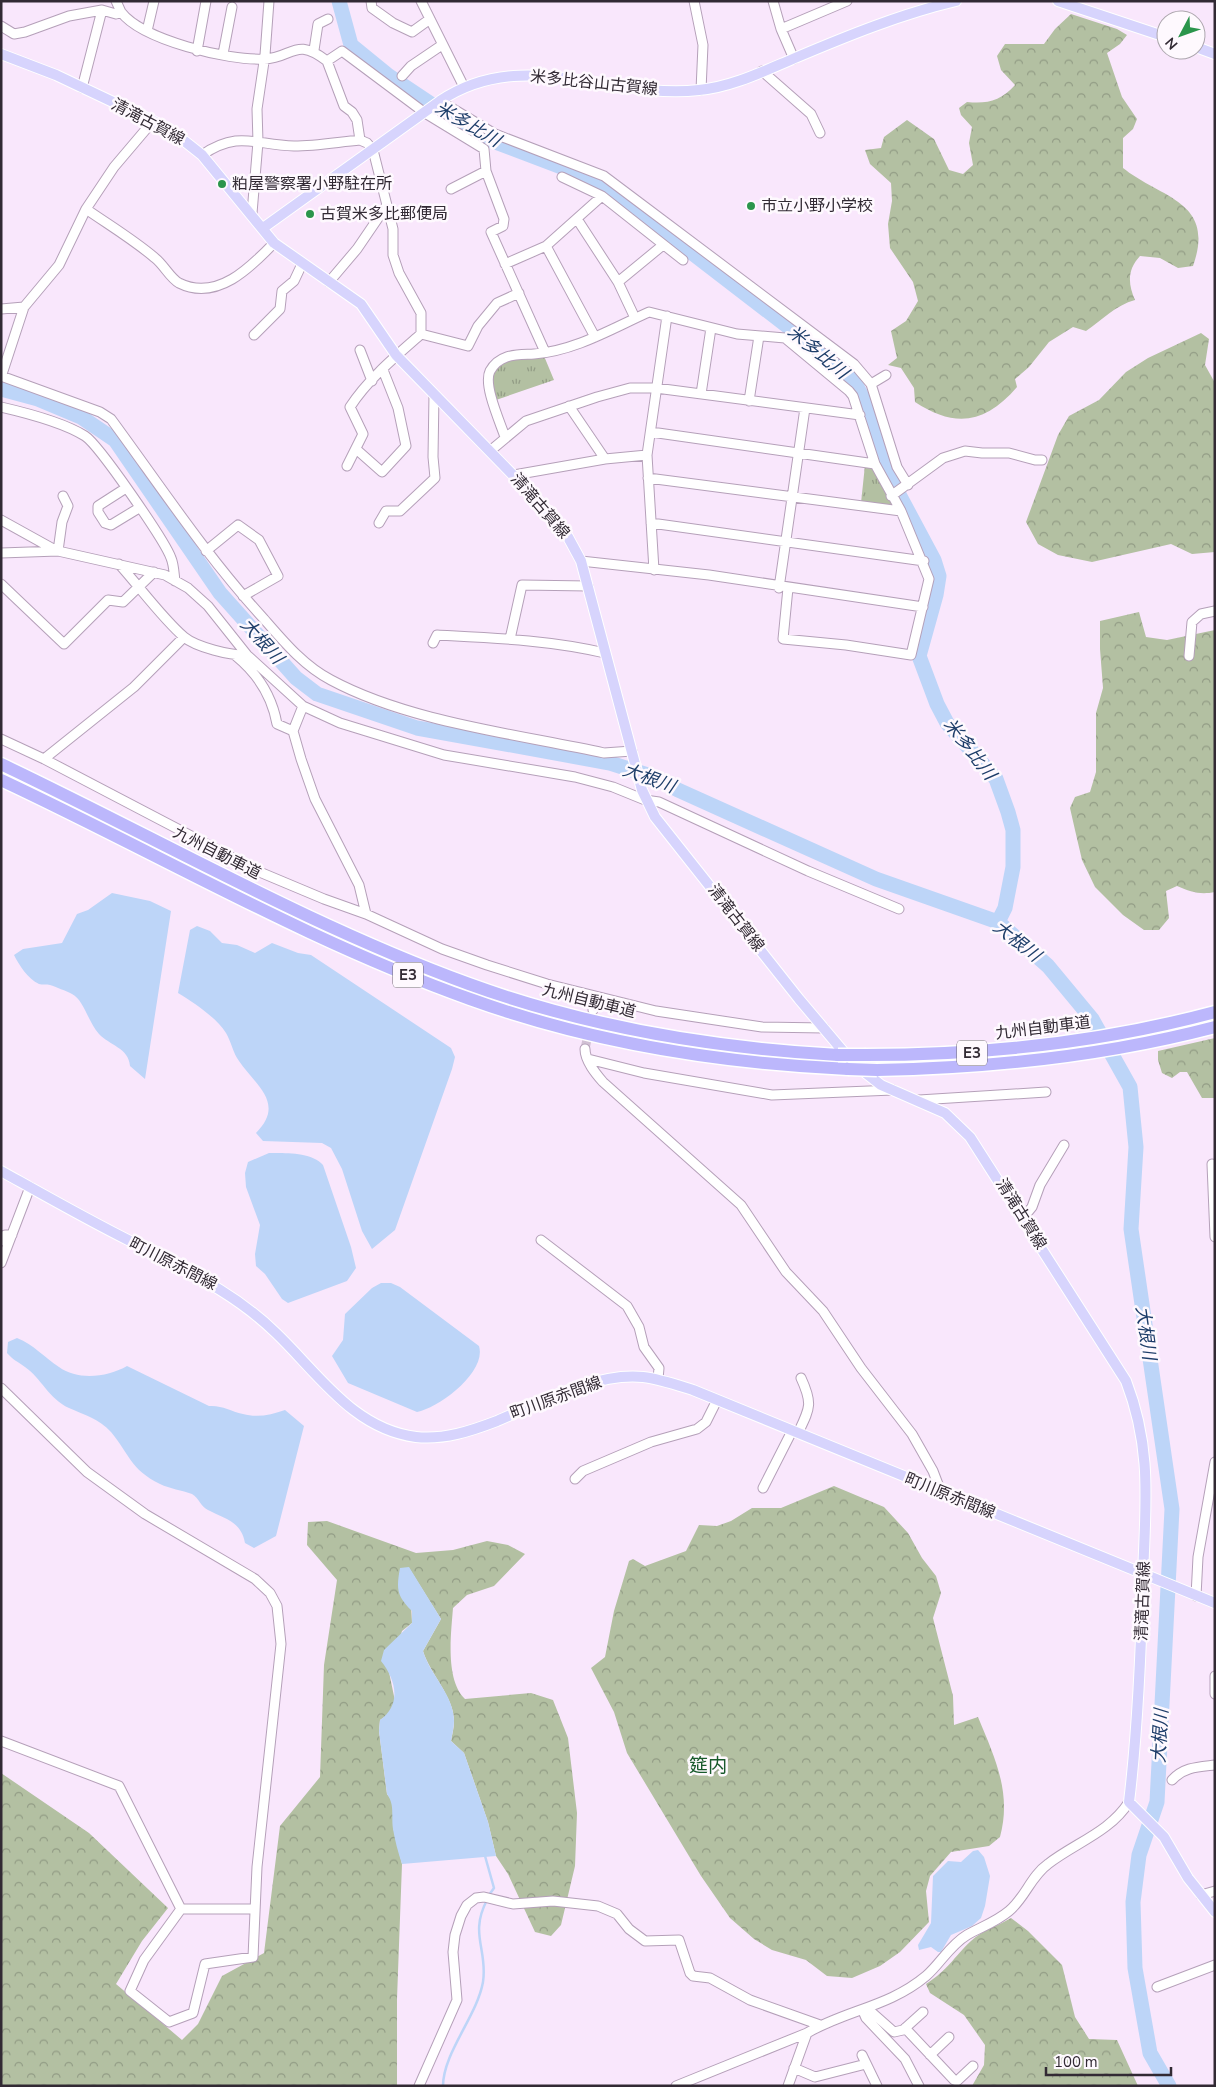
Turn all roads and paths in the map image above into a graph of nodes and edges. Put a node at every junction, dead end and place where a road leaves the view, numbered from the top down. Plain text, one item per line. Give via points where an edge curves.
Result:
1 (116, 1) edge
2 (154, 1) edge
3 (206, 1) edge
4 (269, 1) edge
5 (371, 1) edge
6 (422, 1) edge
7 (694, 1) edge
8 (773, 1) edge
9 (847, 1) edge
10 (1058, 1) edge
11 (951, 2) edge
12 (232, 7) dead end
13 (102, 10) junction
14 (121, 12) junction
15 (328, 19) dead end
16 (430, 20) junction
17 (1, 26) edge
18 (781, 29) junction
19 (147, 31) junction
20 (1156, 34) edge
21 (442, 45) junction
22 (314, 50) junction
23 (197, 51) junction
24 (1, 54) edge
25 (223, 54) junction
26 (794, 58) junction
27 (264, 59) junction
28 (328, 61) junction
29 (762, 72) junction
30 (402, 76) dead end
31 (464, 87) junction
32 (82, 88) junction
33 (701, 90) junction
34 (440, 101) junction
35 (426, 112) junction
36 (153, 121) junction
37 (820, 134) dead end
38 (360, 140) junction
39 (258, 142) junction
40 (373, 150) junction
41 (202, 155) junction
42 (486, 171) junction
43 (562, 177) dead end
44 (451, 189) dead end
45 (602, 196) junction
46 (387, 205) junction
47 (86, 209) junction
48 (252, 213) junction
49 (577, 219) junction
50 (263, 228) junction
51 (274, 243) junction
52 (663, 245) junction
53 (546, 246) junction
54 (683, 260) dead end
55 (302, 264) junction
56 (505, 264) junction
57 (329, 282) junction
58 (618, 282) junction
59 (519, 293) junction
60 (24, 307) junction
61 (1, 308) edge
62 (667, 316) junction
63 (636, 318) junction
64 (711, 328) junction
65 (421, 334) junction
66 (254, 335) dead end
67 (758, 336) junction
68 (595, 337) junction
69 (360, 350) dead end
70 (545, 352) junction
71 (396, 354) junction
72 (383, 370) junction
73 (886, 375) dead end
74 (1, 376) edge
75 (372, 381) junction
76 (871, 384) junction
77 (656, 388) junction
78 (434, 394) junction
79 (701, 394) junction
80 (749, 401) junction
81 (569, 406) junction
82 (1, 407) edge
83 (805, 408) junction
84 (860, 415) junction
85 (651, 432) junction
86 (505, 438) junction
87 (356, 449) junction
88 (490, 451) junction
89 (798, 453) junction
90 (647, 455) junction
91 (605, 459) junction
92 (1042, 460) dead end
93 (874, 464) junction
94 (348, 466) dead end
95 (514, 475) junction
96 (648, 478) junction
97 (908, 485) junction
98 (126, 488) junction
99 (63, 496) dead end
100 (891, 496) junction
101 (792, 498) junction
102 (139, 508) junction
103 (901, 511) junction
104 (1, 520) edge
105 (379, 523) dead end
106 (651, 523) junction
107 (786, 542) junction
108 (58, 551) junction
109 (206, 551) junction
110 (1, 554) edge
111 (581, 561) junction
112 (924, 561) junction
113 (119, 564) junction
114 (654, 570) junction
115 (154, 572) junction
116 (175, 581) junction
117 (1, 584) edge
118 (588, 586) junction
119 (139, 587) junction
120 (784, 588) junction
121 (243, 596) junction
122 (923, 607) junction
123 (1215, 611) edge
124 (184, 637) junction
125 (510, 639) junction
126 (433, 642) dead end
127 (605, 652) junction
128 (247, 655) junction
129 (236, 656) junction
130 (1189, 656) dead end
131 (303, 706) junction
132 (293, 731) junction
133 (1, 739) edge
134 (632, 751) junction
135 (44, 759) junction
136 (1, 764) edge
137 (1, 780) edge
138 (644, 795) junction
139 (899, 909) dead end
140 (366, 914) junction
141 (595, 997) junction
142 (593, 1010) tunnel mouth
143 (1215, 1012) edge
144 (1215, 1027) edge
145 (824, 1028) junction
146 (585, 1049) tunnel mouth
147 (588, 1059) junction
148 (893, 1090) junction
149 (1046, 1092) dead end
150 (919, 1100) junction
151 (1064, 1145) dead end
152 (1212, 1164) dead end
153 (1, 1171) edge
154 (30, 1187) junction
155 (1023, 1218) junction
156 (12, 1235) junction
157 (1215, 1237) edge
158 (541, 1240) dead end
159 (1, 1241) edge
160 (1, 1263) edge
161 (801, 1378) dead end
162 (658, 1379) junction
163 (1, 1388) edge
164 (717, 1400) junction
165 (795, 1432) junction
166 (1215, 1462) edge
167 (575, 1479) dead end
168 (763, 1488) dead end
169 (941, 1492) junction
170 (1148, 1576) junction
171 (1194, 1595) junction
172 (1215, 1603) edge
173 (1215, 1676) edge
174 (1215, 1694) edge
175 (1, 1741) edge
176 (1215, 1765) edge
177 (1172, 1780) dead end
178 (1130, 1804) junction
179 (1215, 1891) edge
180 (1201, 1895) junction
181 (181, 1909) junction
182 (255, 1909) junction
183 (1215, 1912) edge
184 (1215, 1965) edge
185 (1157, 1987) dead end
186 (865, 2010) junction
187 (923, 2012) dead end
188 (820, 2026) junction
189 (905, 2028) junction
190 (806, 2033) junction
191 (949, 2036) dead end
192 (862, 2055) dead end
193 (930, 2055) junction
194 (866, 2064) junction
195 (973, 2066) dead end
196 (794, 2068) junction
197 (419, 2086) edge
198 (676, 2086) edge
199 (788, 2086) edge
200 (876, 2086) edge
201 (919, 2086) edge

1 - 14 street
2 - 19 street
3 - 23 street
4 - 27 street
5 - 16 street via 372,8 412,32
6 - 16 street
7 - 33 street via 703,45
8 - 18 street
9 - 18 street
10 - 20 main road
11 - 26 main road, 米多比谷山古賀線
12 - 25 street
13 - 14 street via 116,14
13 - 17 street via 69,16 14,34
13 - 32 street
14 - 19 street via 127,21
15 - 22 street via 318,24
16 - 21 street
18 - 26 street
19 - 23 street
21 - 30 street
21 - 31 street
22 - 27 street via 295,49
22 - 28 street
23 - 25 street
24 - 32 main road, 清滝古賀線
25 - 27 street
26 - 29 main road, 米多比谷山古賀線
27 - 39 street via 257,109
28 - 35 street via 342,51
28 - 38 street via 344,106 356,120
29 - 33 main road, 米多比谷山古賀線
29 - 37 street via 811,114
31 - 33 main road, 米多比谷山古賀線 via 506,75 531,75 670,92
31 - 34 main road, 米多比谷山古賀線
32 - 36 main road, 清滝古賀線
34 - 35 main road, 米多比谷山古賀線
34 - 76 street via 495,134 604,176 828,343 854,364
35 - 40 main road, 米多比谷山古賀線
35 - 42 street via 484,149
36 - 41 main road, 清滝古賀線
36 - 47 street via 114,167
38 - 39 street via 295,146
38 - 40 street
39 - 41 street via 225,141
39 - 48 street
40 - 46 street
40 - 50 main road, 米多比谷山古賀線
41 - 48 main road, 清滝古賀線
42 - 44 street
42 - 56 street via 504,220 502,226 490,232
43 - 45 street
45 - 49 street
45 - 52 street
46 - 57 street
46 - 65 street via 393,229 393,255 421,313
47 - 51 street via 156,258 178,282 192,287 210,288 231,280 249,269
47 - 60 street via 59,265
48 - 50 main road, 清滝古賀線
49 - 53 street
49 - 58 street
50 - 51 main road, 清滝古賀線
51 - 55 main road, 清滝古賀線
52 - 54 street
52 - 58 street
53 - 56 street
53 - 68 street
55 - 57 main road, 清滝古賀線
55 - 66 street via 294,281 282,291 280,309
56 - 59 street
57 - 71 main road, 清滝古賀線 via 361,304
58 - 63 street
59 - 65 street via 497,303 478,326 468,346
59 - 70 street
60 - 61 street
60 - 74 street
62 - 63 street via 649,312
62 - 64 street
62 - 77 street
63 - 68 street
64 - 67 street
64 - 79 street
65 - 71 street
67 - 80 street
67 - 84 street via 785,338 844,384
68 - 70 street
69 - 75 street
70 - 86 street via 514,353 490,371 488,384
71 - 72 street
71 - 78 main road, 清滝古賀線
72 - 75 street
72 - 87 street via 398,408 406,446 382,472
73 - 76 street
74 - 109 street via 100,412 111,419
75 - 87 street via 350,407 363,434
76 - 97 street via 897,467
77 - 79 street
77 - 81 street via 630,388
77 - 85 street
78 - 88 main road, 清滝古賀線
78 - 105 street via 435,478 400,510 386,511
79 - 80 street
80 - 83 street
81 - 86 street via 526,421
81 - 91 street
82 - 98 street via 26,413 86,437
83 - 84 street
83 - 89 street
84 - 93 street
85 - 89 street
85 - 90 street
86 - 88 street
87 - 94 street
88 - 95 main road, 清滝古賀線
89 - 93 street
89 - 101 street
90 - 91 street
90 - 96 street
91 - 95 street
92 - 97 street via 1009,453 965,450 942,458
93 - 100 street
95 - 111 main road, 清滝古賀線 via 568,537
96 - 101 street
96 - 106 street
97 - 100 street
98 - 102 street
98 - 102 street via 98,506 105,523 111,525
99 - 108 street via 68,506
100 - 103 street
101 - 103 street
101 - 107 street
102 - 116 street via 171,558
103 - 112 street
104 - 108 street
106 - 107 street
106 - 114 street
107 - 112 street
107 - 120 street
108 - 110 street
108 - 113 street
109 - 121 street
109 - 121 street via 238,525 259,540 278,576
111 - 114 street
111 - 118 main road, 清滝古賀線
112 - 122 street via 929,578
113 - 115 street
113 - 119 street
114 - 120 street
115 - 116 street
115 - 119 street
116 - 128 street via 208,606
117 - 119 street via 64,644 108,600 123,602
118 - 125 street via 522,584
118 - 127 main road, 清滝古賀線
119 - 124 street
120 - 122 street
120 - 122 street via 784,638 911,655
121 - 134 street via 298,656 330,679 378,702 604,753
123 - 130 street via 1201,614 1192,622
124 - 129 street
124 - 135 street via 134,687
125 - 126 street via 437,635
125 - 127 street
127 - 134 main road, 清滝古賀線
128 - 129 street
128 - 131 street
129 - 132 street via 262,685 277,724
131 - 132 street
131 - 138 street via 340,723 444,755 575,777
132 - 140 street via 315,800 359,885
133 - 135 street
134 - 138 main road, 清滝古賀線
135 - 140 street via 262,872 324,900
136 - 143 highway, 九州自動車道 / E3, bridge via 286,906 404,958 542,1007 653,1034 746,1048 866,1055 954,1054 1017,1050 1078,1041
137 - 144 highway, 九州自動車道 / E3, bridge via 336,945 470,999 542,1022 662,1050 750,1062 877,1070 954,1068 1087,1054
138 - 139 street
138 - 145 main road, 清滝古賀線 via 656,817
140 - 141 street via 487,966
141 - 142 street
141 - 145 street via 656,1011 762,1027
145 - 148 main road, 清滝古賀線 via 859,1069
146 - 147 street
147 - 148 street via 682,1080 772,1095
147 - 169 street via 595,1073 622,1101 692,1158 741,1205 776,1260 823,1311 861,1368 912,1434
148 - 150 main road, 清滝古賀線
149 - 150 street
150 - 155 main road, 清滝古賀線 via 945,1112 970,1137
151 - 155 street
152 - 157 street
153 - 154 main road, 町川原赤間線
154 - 156 street
154 - 162 main road, 町川原赤間線 via 224,1290 276,1333 351,1408 387,1430 416,1437 447,1436 476,1429 594,1382 624,1377
155 - 170 main road, 清滝古賀線 via 1126,1381 1132,1396 1146,1454
156 - 159 street via 5,1235
156 - 160 street
158 - 162 street via 627,1306 639,1327 644,1346 659,1368
161 - 165 street via 810,1407
162 - 164 main road, 町川原赤間線
163 - 182 street via 87,1472 145,1514 255,1579 270,1593 277,1606 281,1644
164 - 165 main road, 町川原赤間線
164 - 167 street via 706,1422 697,1429 651,1442 583,1471
165 - 168 street
165 - 169 main road, 町川原赤間線
166 - 171 street
169 - 170 main road, 町川原赤間線
170 - 171 main road, 町川原赤間線
170 - 178 main road, 清滝古賀線
171 - 172 main road, 町川原赤間線
173 - 174 street
175 - 181 street via 119,1786
176 - 177 street via 1191,1767
178 - 180 main road via 1161,1834
178 - 186 street via 1120,1817 1046,1865 1009,1911 966,1936 926,1976 898,1995
179 - 180 street
180 - 183 main road
181 - 182 street
181 - 182 street via 144,1960 130,1991 169,2022 193,2013 205,1964 253,1957
184 - 185 street
186 - 188 street
186 - 189 street via 891,2031 899,2032
186 - 201 street via 866,2018 905,2059
187 - 189 street
188 - 190 street
188 - 197 street via 750,2000 710,1978 693,1976 679,1940 645,1941 617,1914 598,1906 553,1901 513,1904 476,1898 467,1905 455,1935 457,2000
189 - 193 street
190 - 196 street
190 - 198 street
191 - 193 street
192 - 194 street
193 - 195 street via 957,2081
194 - 196 street via 815,2077
194 - 200 street
196 - 199 street

